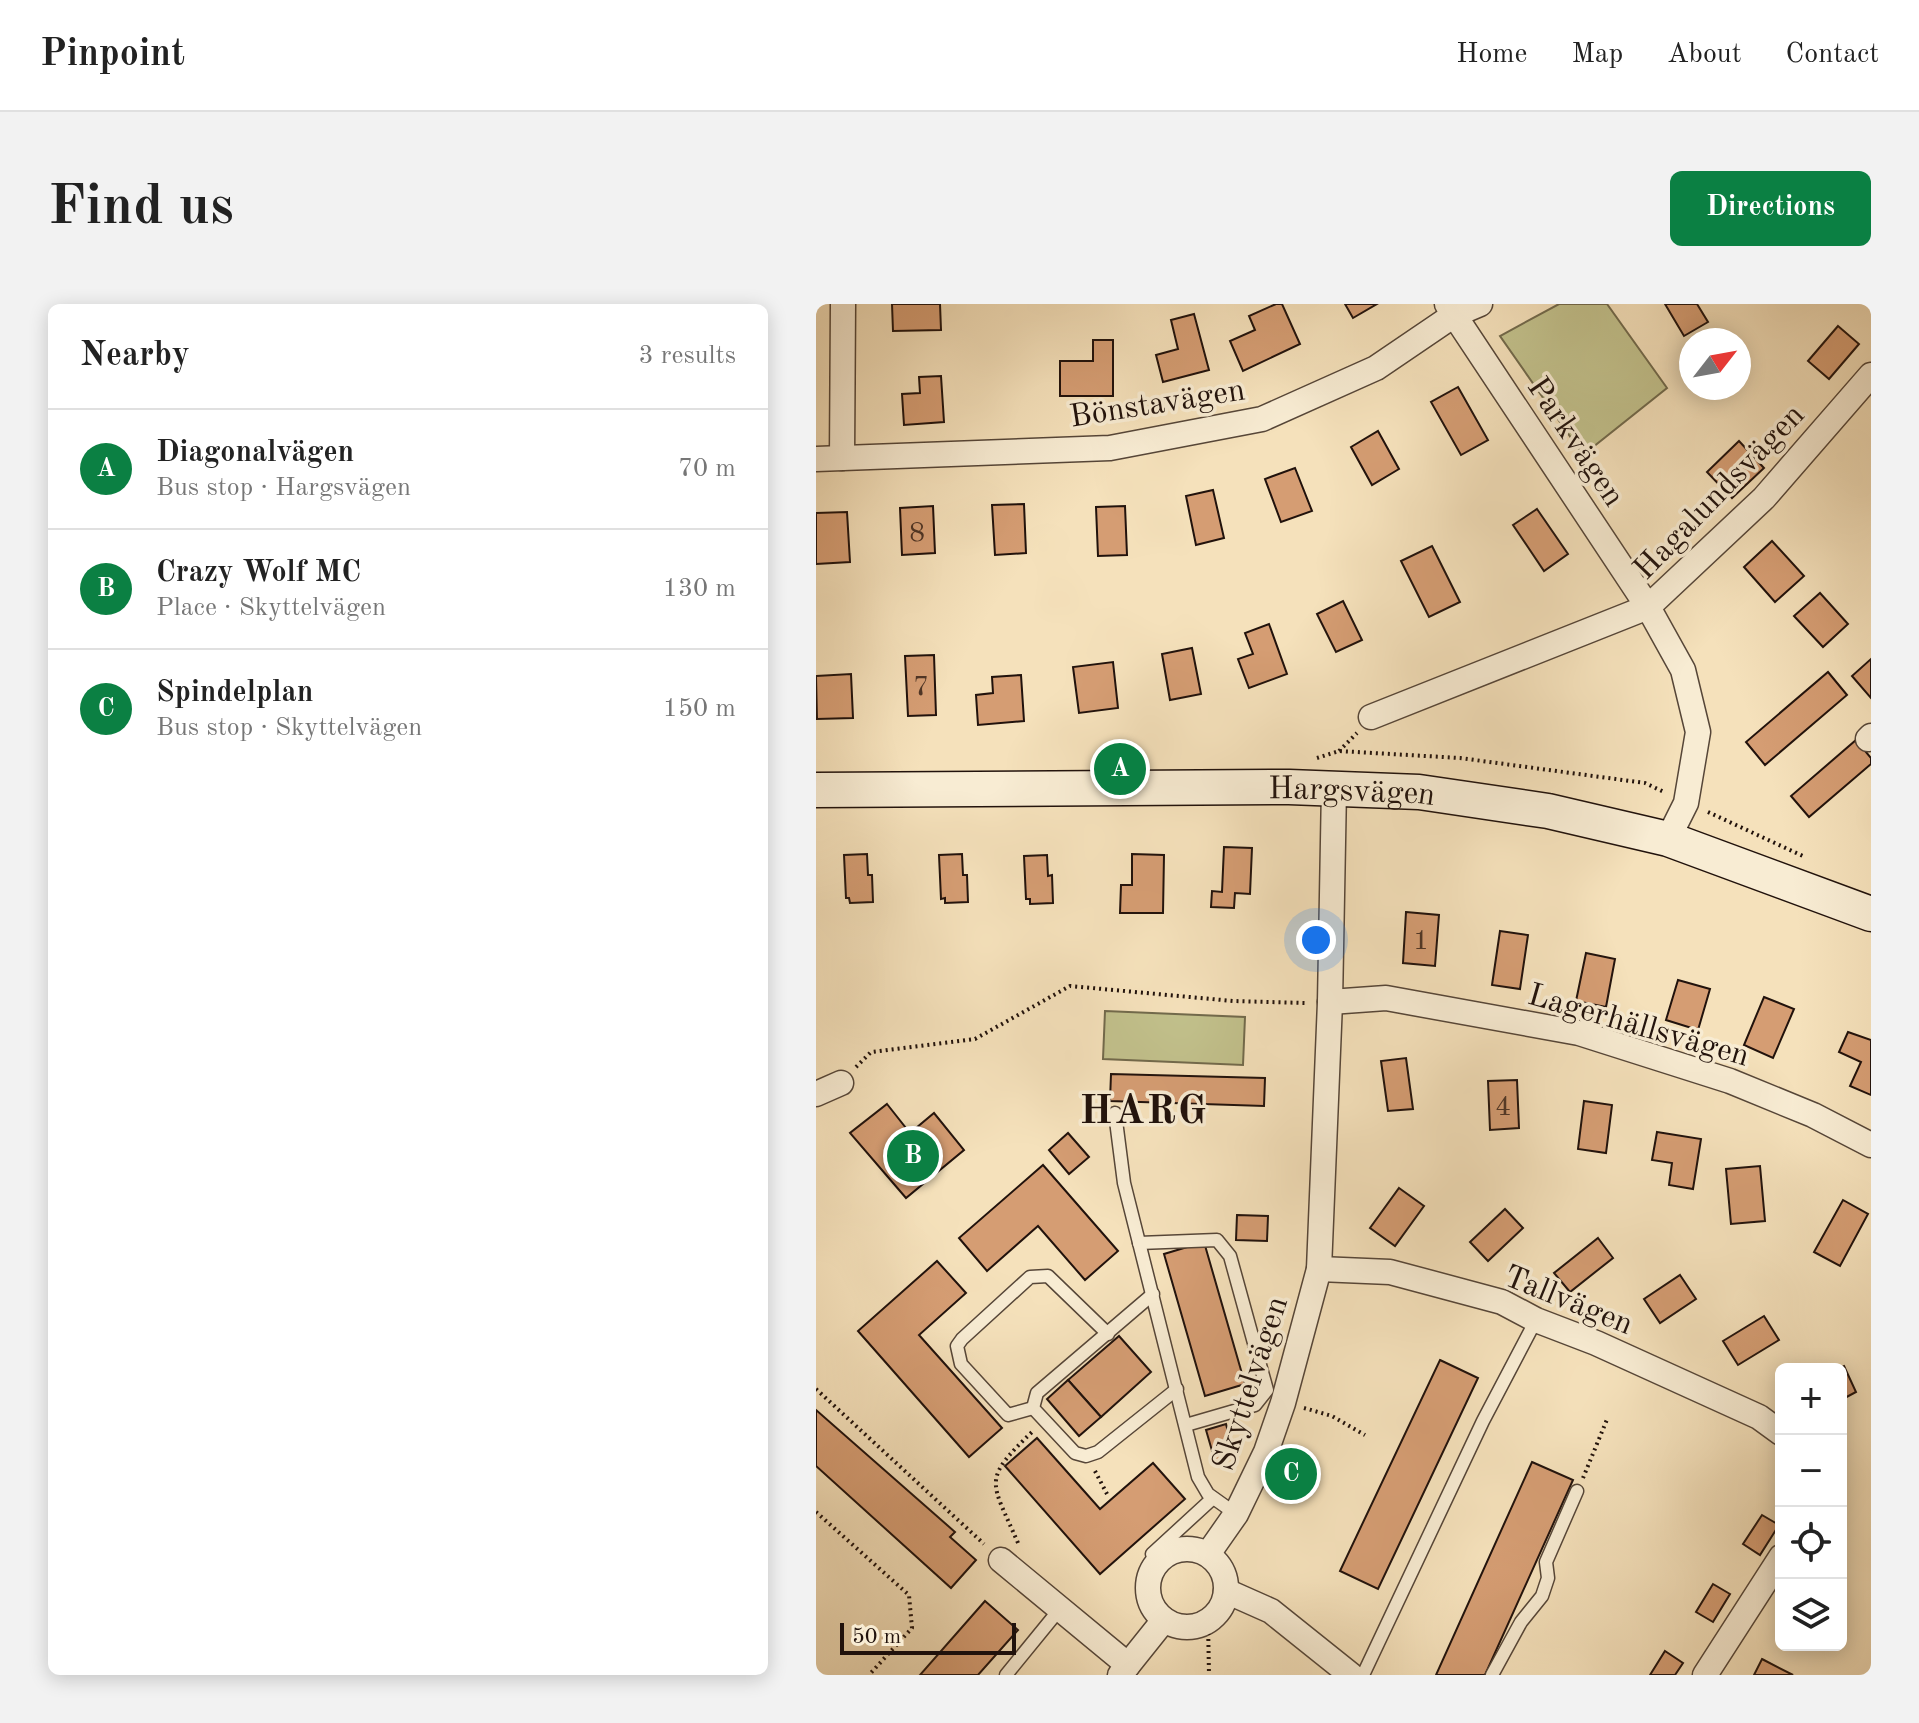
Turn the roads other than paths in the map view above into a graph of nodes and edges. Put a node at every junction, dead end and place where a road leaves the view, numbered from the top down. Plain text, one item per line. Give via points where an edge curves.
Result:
1 (843, 304) edge
2 (1480, 304) edge
3 (1450, 310) edge
4 (1871, 375) edge
5 (842, 458) junction
6 (816, 459) edge
7 (1648, 607) junction
8 (1371, 717) dead end
9 (1334, 788) junction
10 (816, 790) edge
11 (1668, 839) junction
12 (1871, 914) edge
13 (1330, 1002) junction
14 (841, 1083) road end
15 (816, 1094) edge
16 (1115, 1113) dead end
17 (1871, 1145) edge
18 (1139, 1243) junction
19 (1319, 1269) junction
20 (1153, 1294) junction
21 (1536, 1320) junction
22 (1108, 1334) junction
23 (1177, 1389) junction
24 (1033, 1408) junction
25 (1186, 1425) junction
26 (1775, 1429) edge
27 (1577, 1491) road end
28 (1213, 1498) junction
29 (1236, 1514) junction
30 (1152, 1554) dead end
31 (1208, 1554) junction
32 (1001, 1560) road end
33 (1775, 1566) edge
34 (1226, 1591) junction
35 (1059, 1610) junction
36 (1164, 1620) junction
37 (1124, 1670) edge
38 (1006, 1675) edge
39 (1351, 1675) edge
40 (1363, 1675) edge
41 (1492, 1675) edge
42 (1705, 1675) edge

1 - 5 street
2 - 3 street, Bönstavägen
3 - 5 street, Bönstavägen via 1376,368 1262,419 1110,448
3 - 7 street, Parkvägen
4 - 7 street, Hagalundsvägen via 1764,498
5 - 6 street, Bönstavägen
7 - 8 street, Hagalundsvägen
7 - 11 street, Parkvägen via 1683,670 1698,732 1686,803
9 - 10 street, Hargsvägen
9 - 11 street, Hargsvägen via 1419,792 1548,811
9 - 13 street, Skyttelvägen
11 - 12 street, Hargsvägen
13 - 17 street, Lagerhällsvägen via 1386,998 1579,1033 1730,1081
13 - 19 street, Skyttelvägen
14 - 15 street
16 - 18 lane via 1119,1163
18 - 20 lane
18 - 25 lane via 1217,1240 1230,1256 1267,1390 1255,1405
19 - 21 street, Tallvägen via 1390,1272 1502,1302
19 - 29 street, Skyttelvägen via 1283,1403
20 - 22 lane
20 - 23 lane
21 - 26 street, Tallvägen
21 - 40 lane
22 - 24 lane via 1037,1393
22 - 24 lane via 1048,1276 1030,1277 962,1339 957,1346 961,1364 1008,1415
23 - 24 lane via 1086,1456 1075,1453
23 - 25 lane
25 - 28 lane via 1198,1477
27 - 41 lane via 1546,1562 1542,1596
28 - 29 lane
28 - 30 lane
29 - 31 street, Skyttelvägen
31 - 34 street via 1222,1570
31 - 36 street via 1182,1549 1158,1561 1151,1572 1149,1598
32 - 35 street
33 - 42 street
34 - 36 street via 1208,1621 1186,1627
34 - 39 street via 1271,1611
35 - 37 street
35 - 38 lane
36 - 37 street

